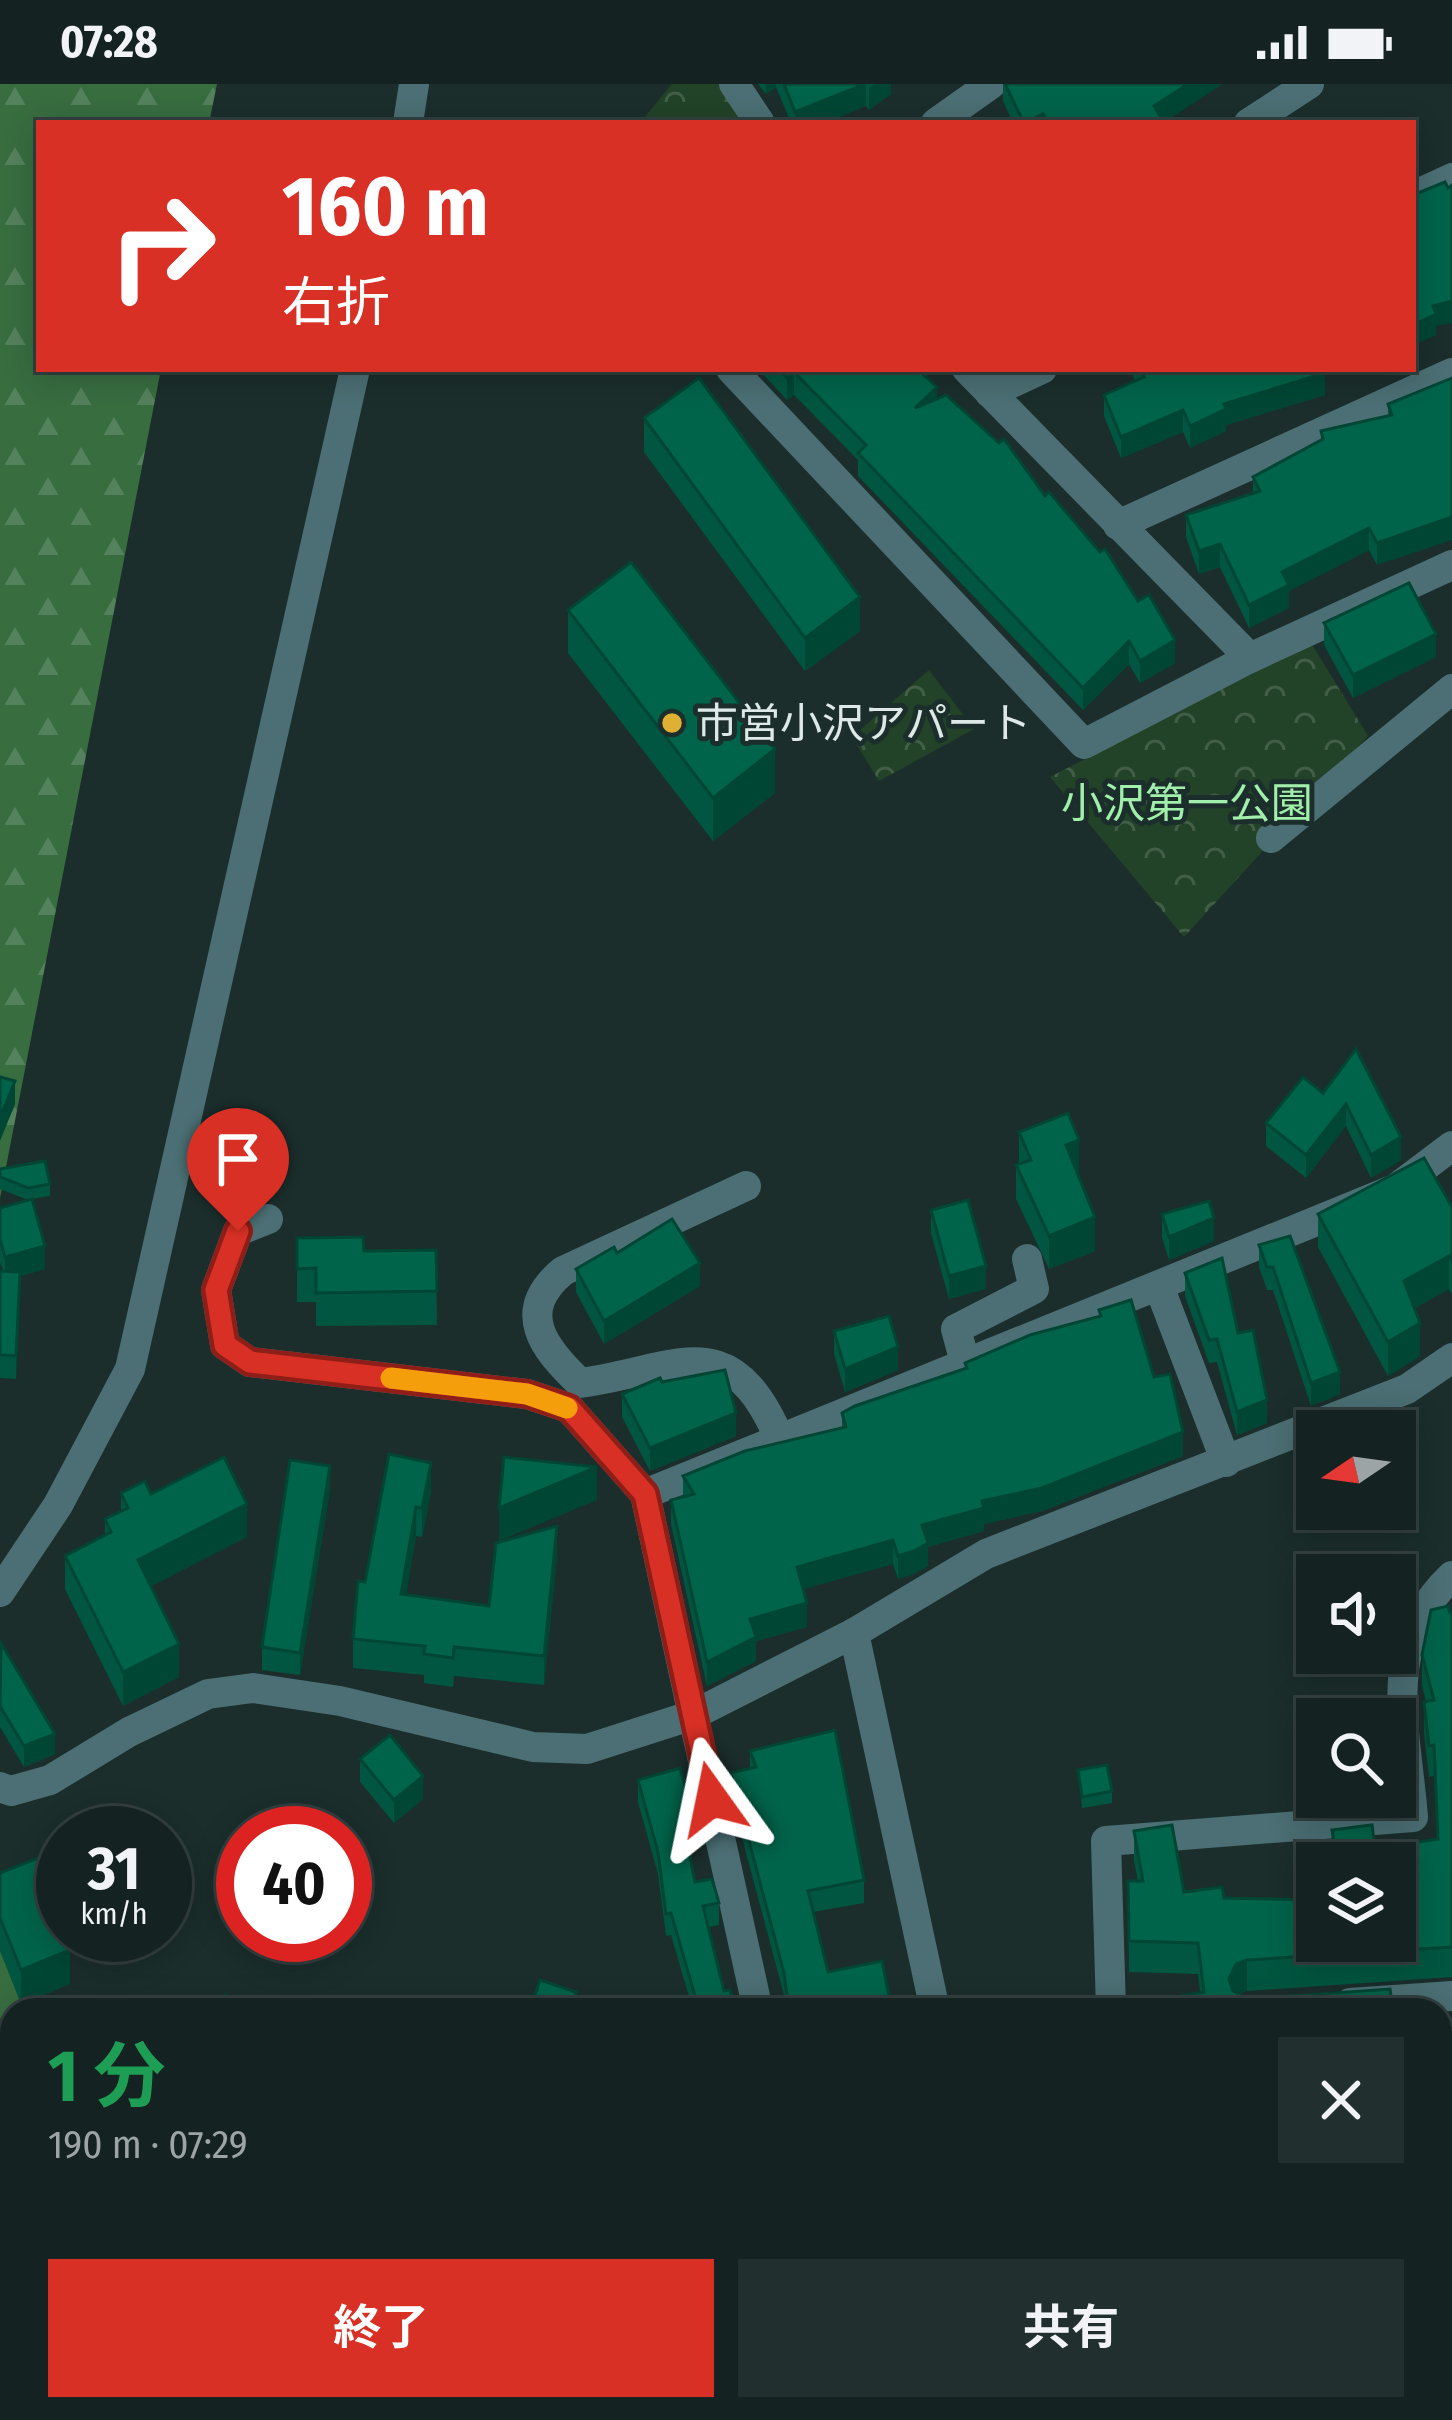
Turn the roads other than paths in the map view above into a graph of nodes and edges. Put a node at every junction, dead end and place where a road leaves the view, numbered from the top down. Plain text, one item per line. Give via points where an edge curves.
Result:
1 (414, 84) edge
2 (734, 84) edge
3 (992, 84) edge
4 (1309, 84) edge
5 (970, 114) edge
6 (408, 120) edge
7 (758, 120) edge
8 (1254, 120) edge
9 (1452, 178) edge
10 (1416, 195) edge
11 (354, 372) edge
12 (734, 372) edge
13 (970, 372) edge
14 (1036, 372) edge
15 (1452, 373) edge
16 (990, 393) junction
17 (1118, 525) junction
18 (1452, 565) edge
19 (1250, 658) junction
20 (1452, 688) edge
21 (1270, 838) dead end
22 (1452, 1146) edge
23 (746, 1186) dead end
24 (268, 1219) dead end
25 (1027, 1259) dead end
26 (1160, 1288) junction
27 (1452, 1358) edge
28 (966, 1366) junction
29 (780, 1440) junction
30 (1226, 1462) junction
31 (645, 1494) junction
32 (1452, 1576) edge
33 (0, 1592) edge
34 (854, 1633) junction
35 (694, 1715) junction
36 (0, 1787) edge
37 (755, 1998) edge
38 (932, 1998) edge
39 (1112, 1998) edge

1 - 6 street
2 - 7 street
3 - 5 street
4 - 8 street
9 - 10 street
11 - 33 street via 130,1370 58,1505
12 - 19 street via 1084,744
13 - 16 street
14 - 16 street
15 - 17 street
16 - 17 street
17 - 19 street
18 - 19 street
20 - 21 street
22 - 26 street via 1395,1189
23 - 29 street via 563,1271 544,1287 536,1315 549,1353 580,1383 673,1361 723,1365 762,1397
24 - 31 street via 238,1231 216,1290 225,1345 250,1362 527,1394 569,1408
25 - 28 street via 1034,1289 956,1329
26 - 28 street
26 - 30 street
27 - 30 street via 1407,1389
28 - 29 street
29 - 31 street
30 - 34 street via 986,1554
31 - 35 street
32 - 39 street via 1422,1605 1401,1671 1413,1817 1106,1841
34 - 35 street
34 - 38 street
35 - 36 street via 587,1749 533,1747 254,1688 208,1694 50,1780
35 - 37 street

